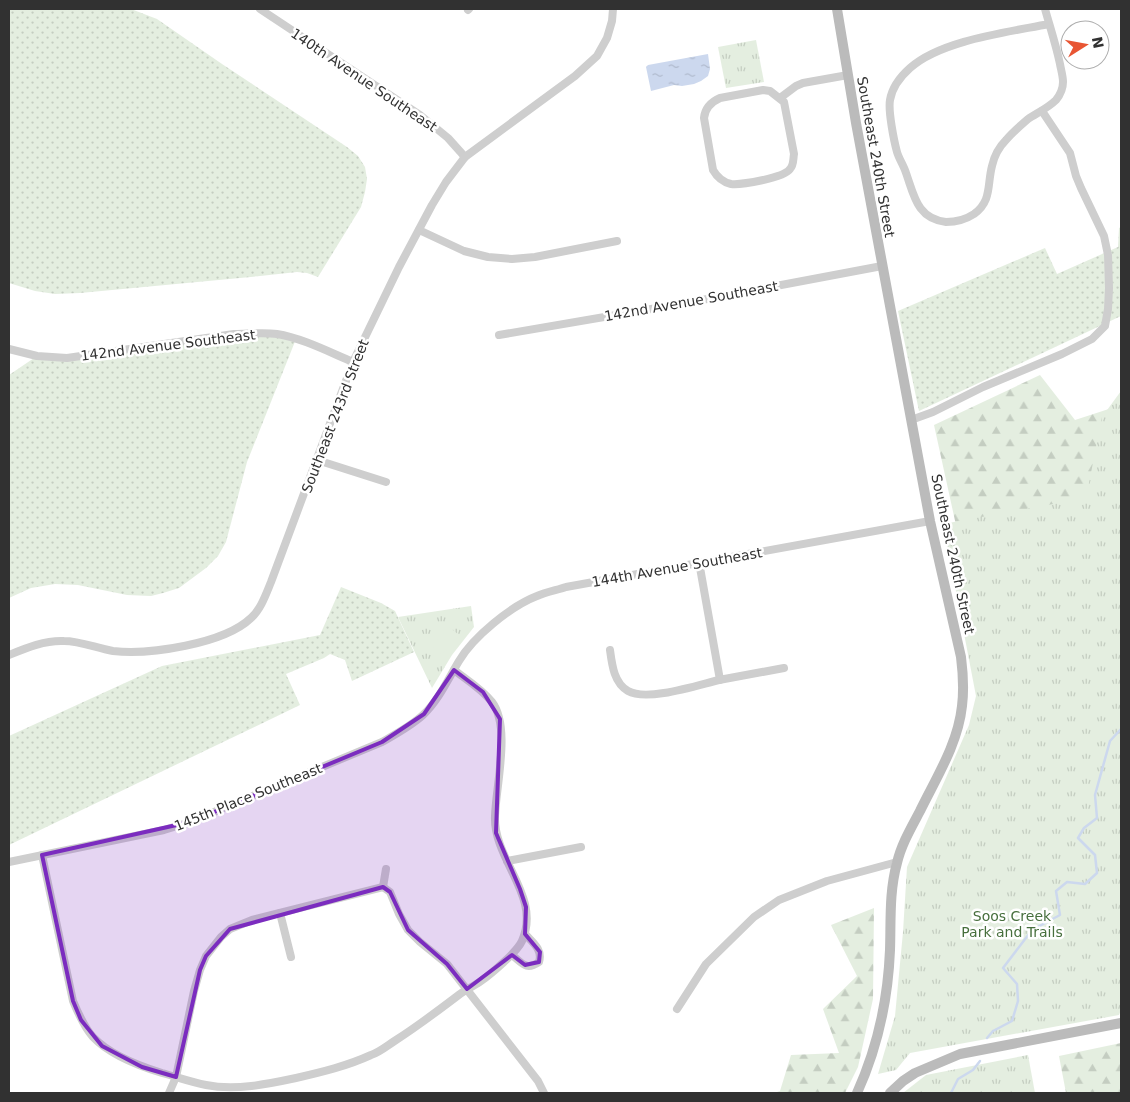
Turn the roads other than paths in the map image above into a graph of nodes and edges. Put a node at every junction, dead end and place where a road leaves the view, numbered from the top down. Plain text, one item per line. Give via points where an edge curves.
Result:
1 (260, 9) edge
2 (613, 9) edge
3 (836, 9) edge
4 (1046, 9) edge
5 (1049, 24) junction
6 (848, 75) junction
7 (780, 98) junction
8 (1042, 111) junction
9 (465, 157) junction
10 (419, 230) junction
11 (617, 241) dead end
12 (882, 266) junction
13 (500, 335) dead end
14 (9, 349) edge
15 (354, 362) junction
16 (911, 420) junction
17 (317, 460) junction
18 (386, 482) dead end
19 (930, 521) junction
20 (699, 562) junction
21 (610, 650) dead end
22 (9, 655) edge
23 (784, 668) dead end
24 (454, 670) junction
25 (720, 680) junction
26 (582, 847) dead end
27 (42, 855) junction
28 (506, 861) junction
29 (9, 862) edge
30 (897, 862) junction
31 (386, 869) dead end
32 (383, 887) junction
33 (280, 913) junction
34 (525, 934) junction
35 (512, 955) junction
36 (291, 956) dead end
37 (467, 989) junction
38 (677, 1009) dead end
39 (1121, 1023) edge
40 (176, 1077) junction
41 (169, 1093) edge
42 (544, 1093) edge
43 (857, 1093) edge
44 (890, 1093) edge

1 - 9 street, 140th Avenue Southeast via 420,115
2 - 9 street, Southeast 243rd Street via 607,38 597,56 575,76
3 - 6 main road, Southeast 240th Street
4 - 5 street
5 - 8 street via 1063,81 1056,100
5 - 8 street via 962,42 941,50 910,68 898,82 890,99 890,113 897,153 916,203 937,221 959,222 974,214 988,197 997,151 1028,119
6 - 7 street via 803,83
6 - 12 main road, Southeast 240th Street
7 - 7 street via 763,90 720,98 709,105 704,118 717,177 729,184 737,184 778,177 790,169 794,154 786,108
8 - 16 street via 1070,153 1080,188 1104,236 1109,288 1105,326 1092,339 1062,354
9 - 10 street, Southeast 243rd Street via 446,182
10 - 11 street via 464,250 512,259
10 - 15 street, Southeast 243rd Street
12 - 13 street, 142nd Avenue Southeast
12 - 16 main road, Southeast 240th Street
14 - 15 street, 142nd Avenue Southeast via 37,356 67,358 258,333 296,339
15 - 17 street, Southeast 243rd Street
16 - 19 main road, Southeast 240th Street
17 - 18 street
17 - 22 street, Southeast 243rd Street via 263,600 252,617 242,625 208,641 158,650 130,652 51,641
19 - 20 street, 144th Avenue Southeast
19 - 30 main road, Southeast 240th Street via 961,657 962,707 952,747
20 - 24 street, 144th Avenue Southeast via 538,595 493,624 470,646
20 - 25 street
21 - 25 street via 618,681 627,691 636,694 662,693
23 - 25 street
24 - 27 street, 145th Place Southeast via 424,714 382,742 190,822
24 - 28 street via 483,692 494,704 500,719 502,735 494,818 500,849
26 - 28 street
27 - 29 street, 145th Place Southeast
27 - 40 street via 72,1001 81,1020 102,1046 142,1067
28 - 34 street via 526,907
30 - 38 street via 827,881 779,900 754,917 706,964
30 - 43 main road, Southeast 240th Street via 892,888 890,960 884,1006
31 - 32 street
32 - 33 street
32 - 37 street via 390,892 408,930 447,964
33 - 36 street
33 - 40 street via 230,929 206,956 194,991
34 - 35 street
34 - 35 street via 540,952 539,962 524,966
35 - 37 street via 482,981
37 - 40 street via 374,1054 344,1066 267,1084 238,1087 207,1085
37 - 42 street
39 - 44 main road via 960,1054 915,1073
40 - 41 street

